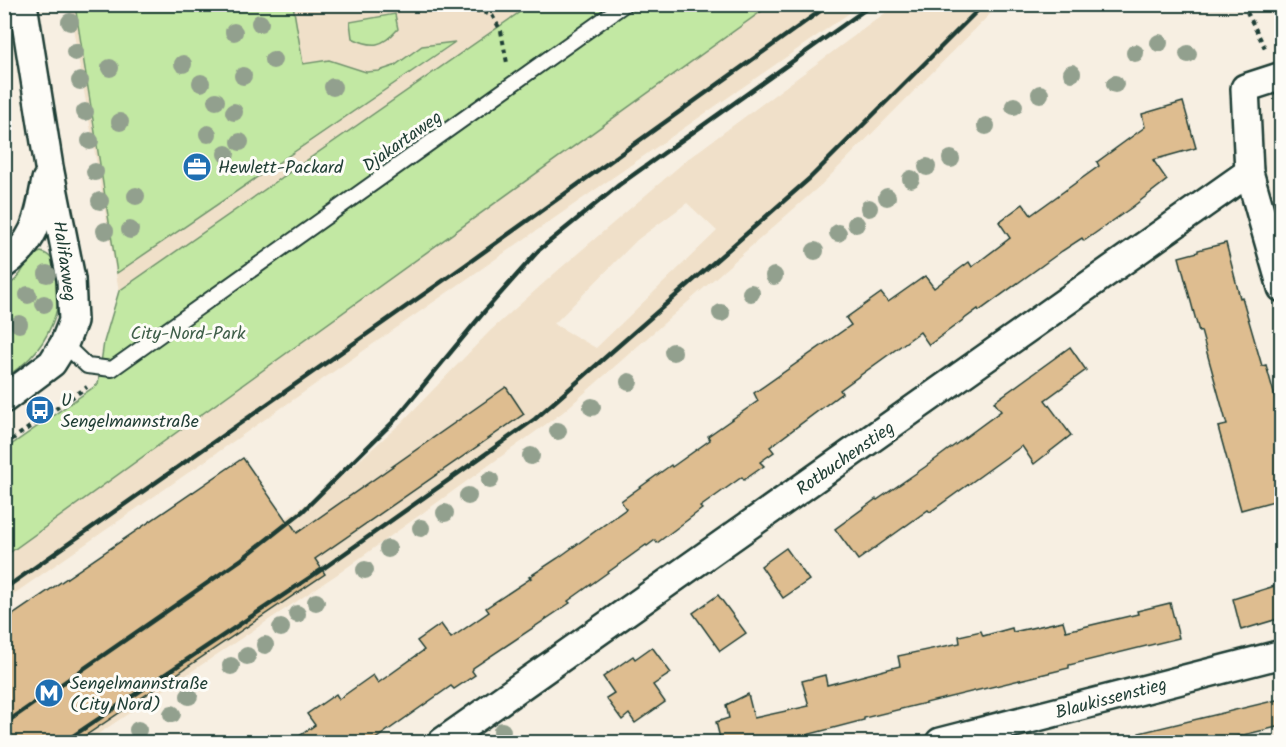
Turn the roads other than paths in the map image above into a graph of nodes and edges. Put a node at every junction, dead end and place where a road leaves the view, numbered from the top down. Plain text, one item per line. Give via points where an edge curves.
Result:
1 (23, 4) edge
2 (625, 4) edge
3 (1280, 77) edge
4 (49, 167) junction
5 (1249, 172) junction
6 (4, 264) edge
7 (1281, 288) edge
8 (64, 344) junction
9 (4, 399) edge
10 (1281, 654) edge
11 (475, 732) edge
12 (442, 742) edge
13 (940, 742) edge

1 - 4 street, Halifaxweg
2 - 8 lane, Djakartaweg via 112,369 87,366
3 - 5 street via 1245,88
4 - 6 street, Halifaxweg via 39,218 30,238
4 - 8 street, Halifaxweg via 71,279 73,321
5 - 7 street
5 - 11 street, Rotbuchenstieg
8 - 9 street, Halifaxweg via 52,363
10 - 13 street, Blaukissenstieg
11 - 12 street, Rotbuchenstieg

